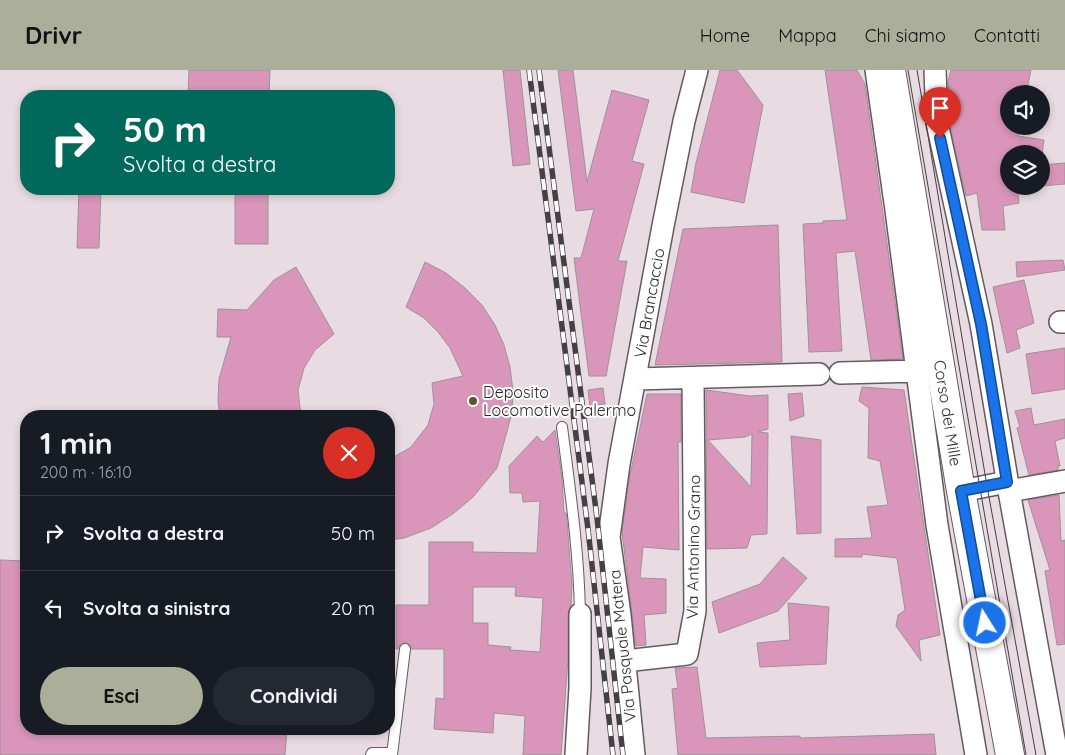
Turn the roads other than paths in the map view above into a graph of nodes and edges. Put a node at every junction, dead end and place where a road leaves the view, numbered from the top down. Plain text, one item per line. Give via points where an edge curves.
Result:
1 (697, 70) edge
2 (876, 70) edge
3 (891, 70) edge
4 (935, 70) edge
5 (918, 371) junction
6 (840, 373) dead end
7 (819, 374) dead end
8 (693, 378) junction
9 (635, 379) junction
10 (562, 428) dead end
11 (1065, 481) edge
12 (1008, 487) junction
13 (961, 491) junction
14 (609, 537) joint
15 (580, 614) joint
16 (405, 649) dead end
17 (625, 660) junction
18 (395, 730) edge
19 (394, 735) edge
20 (392, 754) edge
21 (371, 755) edge
22 (576, 755) edge
23 (634, 755) edge
24 (976, 755) edge
25 (1010, 755) edge
26 (1057, 755) edge

1 - 9 street, Via Brancaccio via 682,130
2 - 5 street
3 - 13 street, Corso dei Mille
4 - 12 street via 937,123 981,324
5 - 6 street
5 - 24 street via 937,524
7 - 8 street
8 - 9 street
8 - 17 street, Via Antonino Grano via 695,611 687,654
9 - 14 street, Via Brancaccio
10 - 15 lane via 580,576
11 - 12 street
12 - 13 street
12 - 26 street
13 - 25 street, Corso dei Mille
14 - 17 street, Via Pasquale Matera
15 - 22 street
16 - 18 lane
17 - 23 street, Via Pasquale Matera
19 - 20 lane
20 - 21 lane

